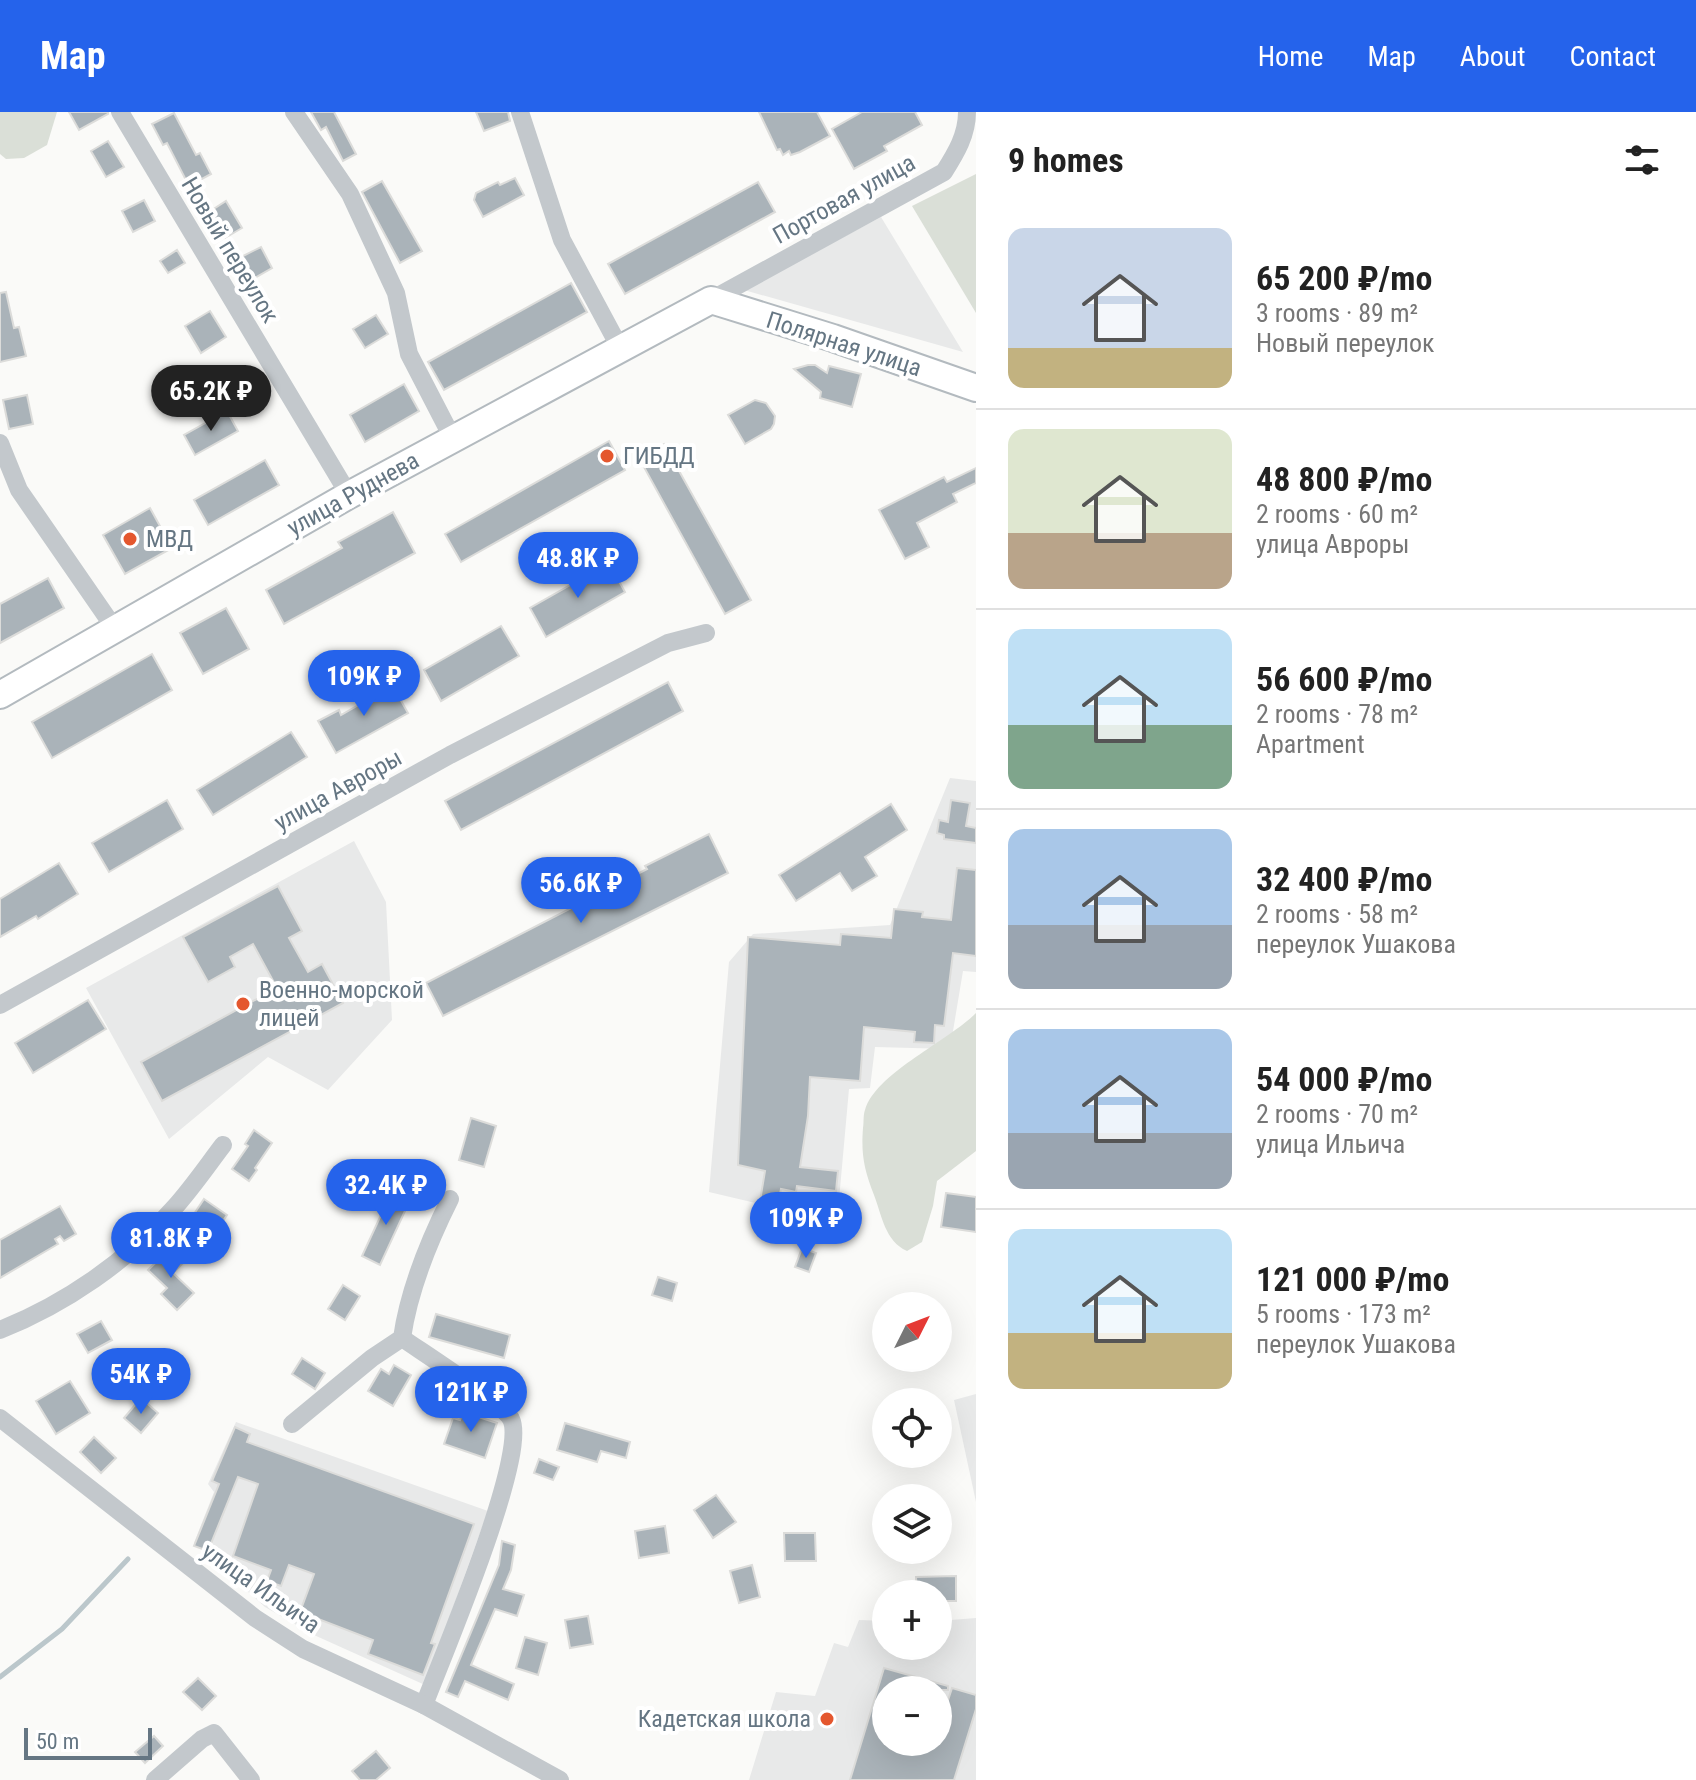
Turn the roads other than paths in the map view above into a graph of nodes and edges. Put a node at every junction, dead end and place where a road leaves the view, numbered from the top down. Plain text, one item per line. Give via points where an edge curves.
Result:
1 (120, 112) edge
2 (294, 112) edge
3 (520, 112) edge
4 (967, 112) edge
5 (711, 300) junction
6 (620, 348) junction
7 (976, 390) edge
8 (453, 439) junction
9 (0, 443) edge
10 (349, 495) junction
11 (115, 629) junction
12 (706, 633) dead end
13 (0, 695) edge
14 (0, 1005) edge
15 (223, 1145) dead end
16 (450, 1199) dead end
17 (0, 1330) edge
18 (402, 1338) junction
19 (0, 1418) edge
20 (292, 1424) dead end
21 (424, 1705) junction
22 (534, 1773) edge
23 (155, 1780) edge
24 (251, 1780) edge
25 (560, 1780) edge

1 - 10 street, Новый переулок
2 - 8 street via 350,194 396,293 409,354
3 - 6 street via 562,240
4 - 5 street, Портовая улица via 958,151 944,172
5 - 6 main road, улица Руднева
5 - 7 main road, Полярная улица
6 - 8 main road, улица Руднева
8 - 10 main road, улица Руднева
9 - 11 street via 19,490
10 - 11 main road, улица Руднева
11 - 13 main road, улица Руднева
12 - 14 street, улица Авроры via 668,643 450,755
15 - 17 street via 174,1208 113,1264 72,1294
16 - 18 street via 423,1260
18 - 20 street
18 - 21 street via 495,1404 514,1429 498,1508
19 - 21 street, улица Ильича via 255,1618 303,1649
21 - 22 street, улица Ильича
22 - 25 street, улица Ильича
23 - 24 street via 214,1733

